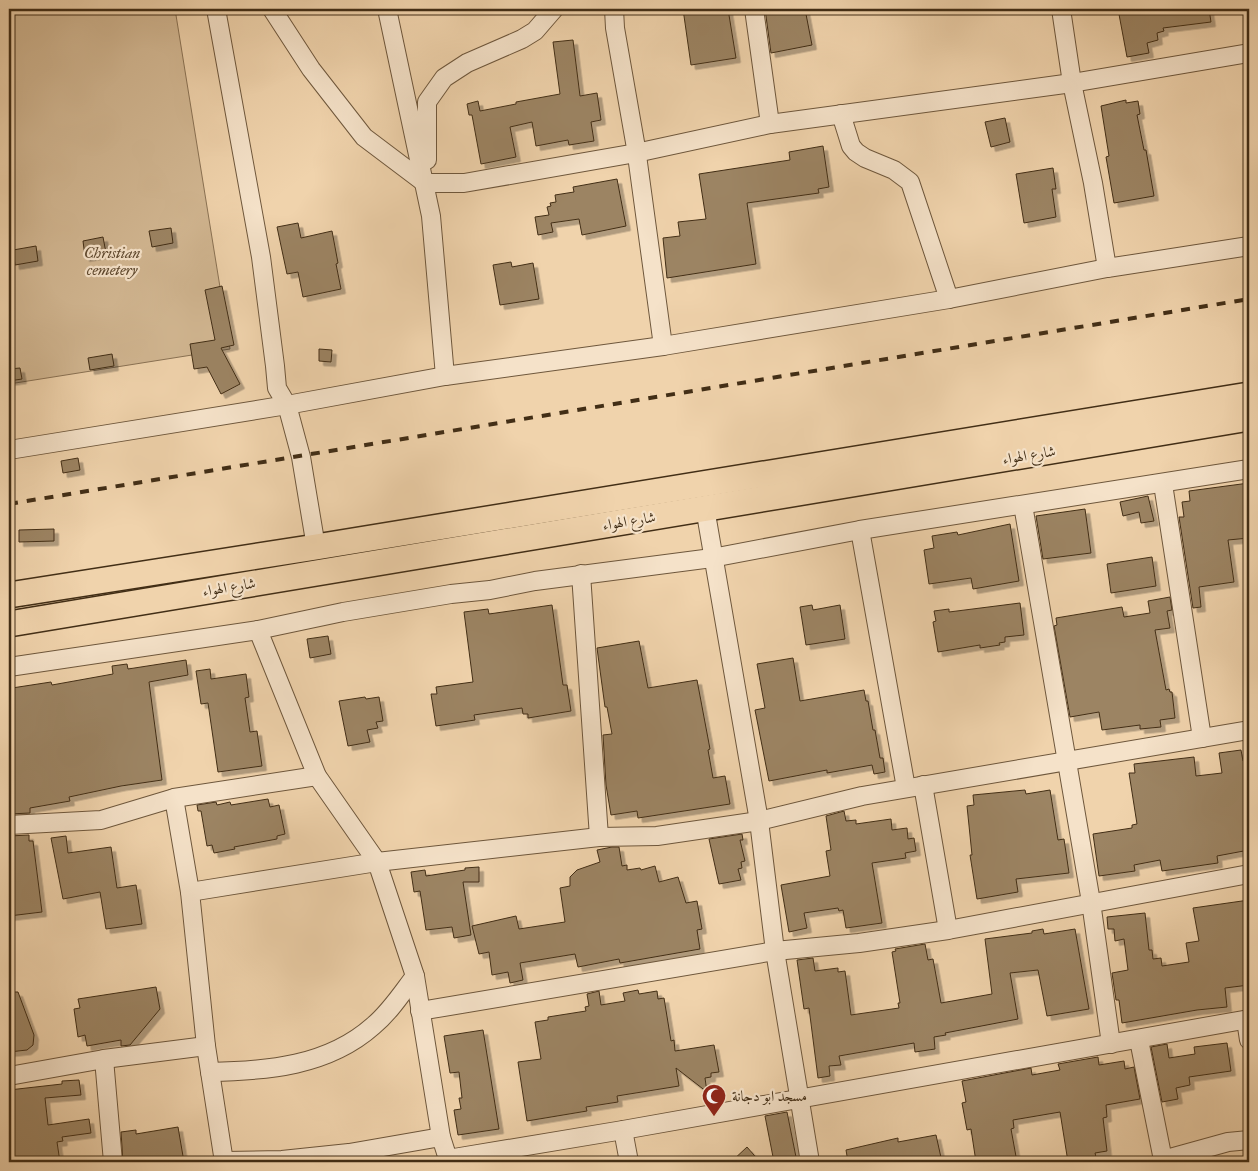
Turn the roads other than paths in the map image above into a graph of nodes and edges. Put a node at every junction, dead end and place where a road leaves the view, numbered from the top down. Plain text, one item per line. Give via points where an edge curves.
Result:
1 (216, 9) edge
2 (272, 9) edge
3 (386, 9) edge
4 (554, 9) edge
5 (614, 9) edge
6 (754, 9) edge
7 (1061, 9) edge
8 (1249, 53) edge
9 (1072, 84) junction
10 (841, 114) junction
11 (770, 124) junction
12 (636, 153) junction
13 (425, 183) junction
14 (1249, 246) edge
15 (1107, 268) junction
16 (949, 298) junction
17 (663, 346) junction
18 (445, 376) junction
19 (1249, 395) edge
20 (287, 405) junction
21 (1249, 418) edge
22 (9, 450) edge
23 (1249, 469) edge
24 (1163, 484) junction
25 (1023, 505) junction
26 (705, 508) junction
27 (860, 530) junction
28 (316, 548) junction
29 (712, 558) junction
30 (581, 574) junction
31 (9, 595) edge
32 (9, 624) edge
33 (258, 630) junction
34 (9, 667) edge
35 (1249, 730) edge
36 (1202, 738) junction
37 (1066, 762) junction
38 (317, 776) junction
39 (914, 787) junction
40 (174, 798) junction
41 (759, 822) junction
42 (9, 825) edge
43 (599, 837) junction
44 (377, 862) junction
45 (1249, 874) edge
46 (190, 892) junction
47 (1091, 902) junction
48 (948, 930) junction
49 (775, 951) junction
50 (415, 976) junction
51 (420, 1011) junction
52 (1248, 1020) edge
53 (1139, 1040) junction
54 (1249, 1040) edge
55 (1111, 1044) junction
56 (206, 1046) junction
57 (104, 1059) junction
58 (210, 1072) junction
59 (9, 1076) edge
60 (800, 1098) junction
61 (623, 1130) junction
62 (441, 1138) junction
63 (1249, 1140) edge
64 (350, 1158) edge
65 (448, 1160) edge
66 (224, 1161) edge
67 (1163, 1161) edge
68 (113, 1162) edge
69 (629, 1162) edge
70 (810, 1162) edge

1 - 20 street via 261,257 277,388
2 - 13 street via 312,69 364,137
3 - 13 street
4 - 13 street via 535,32 467,63 444,78 427,102
5 - 12 street
6 - 11 street
7 - 9 street
8 - 9 street
9 - 10 street
9 - 15 street
10 - 11 street
10 - 16 street via 856,152 894,170 910,182
11 - 12 street
12 - 13 street via 464,183
12 - 17 street
13 - 18 street via 431,216
14 - 15 street
15 - 16 street
16 - 17 street
17 - 18 street
18 - 20 street
19 - 28 highway, شارع الهواء
20 - 22 street
20 - 28 street via 302,463
21 - 26 highway, شارع الهواء
23 - 24 street
24 - 25 street
24 - 36 street
25 - 27 street
25 - 37 street
26 - 29 street
26 - 32 highway, شارع الهواء
27 - 29 street
27 - 39 street
28 - 31 highway, شارع الهواء
29 - 30 street
29 - 41 street
30 - 33 street via 343,612
30 - 43 street
33 - 34 street
33 - 38 street
35 - 36 street
36 - 37 street
37 - 39 street
37 - 47 street
38 - 40 street
38 - 44 street
39 - 41 street via 862,796
39 - 48 street
40 - 42 street via 101,820
40 - 46 street
41 - 43 street via 657,836
41 - 49 street
43 - 44 street
44 - 46 street
44 - 50 street
45 - 47 street
46 - 56 street
47 - 48 street
47 - 55 street
48 - 49 street
49 - 51 street
49 - 60 street
50 - 51 street
50 - 58 street via 374,1025 334,1051 278,1068
51 - 62 street
52 - 53 street
52 - 54 street
53 - 55 street
53 - 67 street
55 - 60 street
56 - 57 street
56 - 58 street
57 - 59 street
57 - 68 street
58 - 66 street
60 - 61 street
60 - 70 street
61 - 65 street
61 - 69 street
62 - 64 street
62 - 65 street
63 - 67 street via 1228,1142
64 - 66 street

